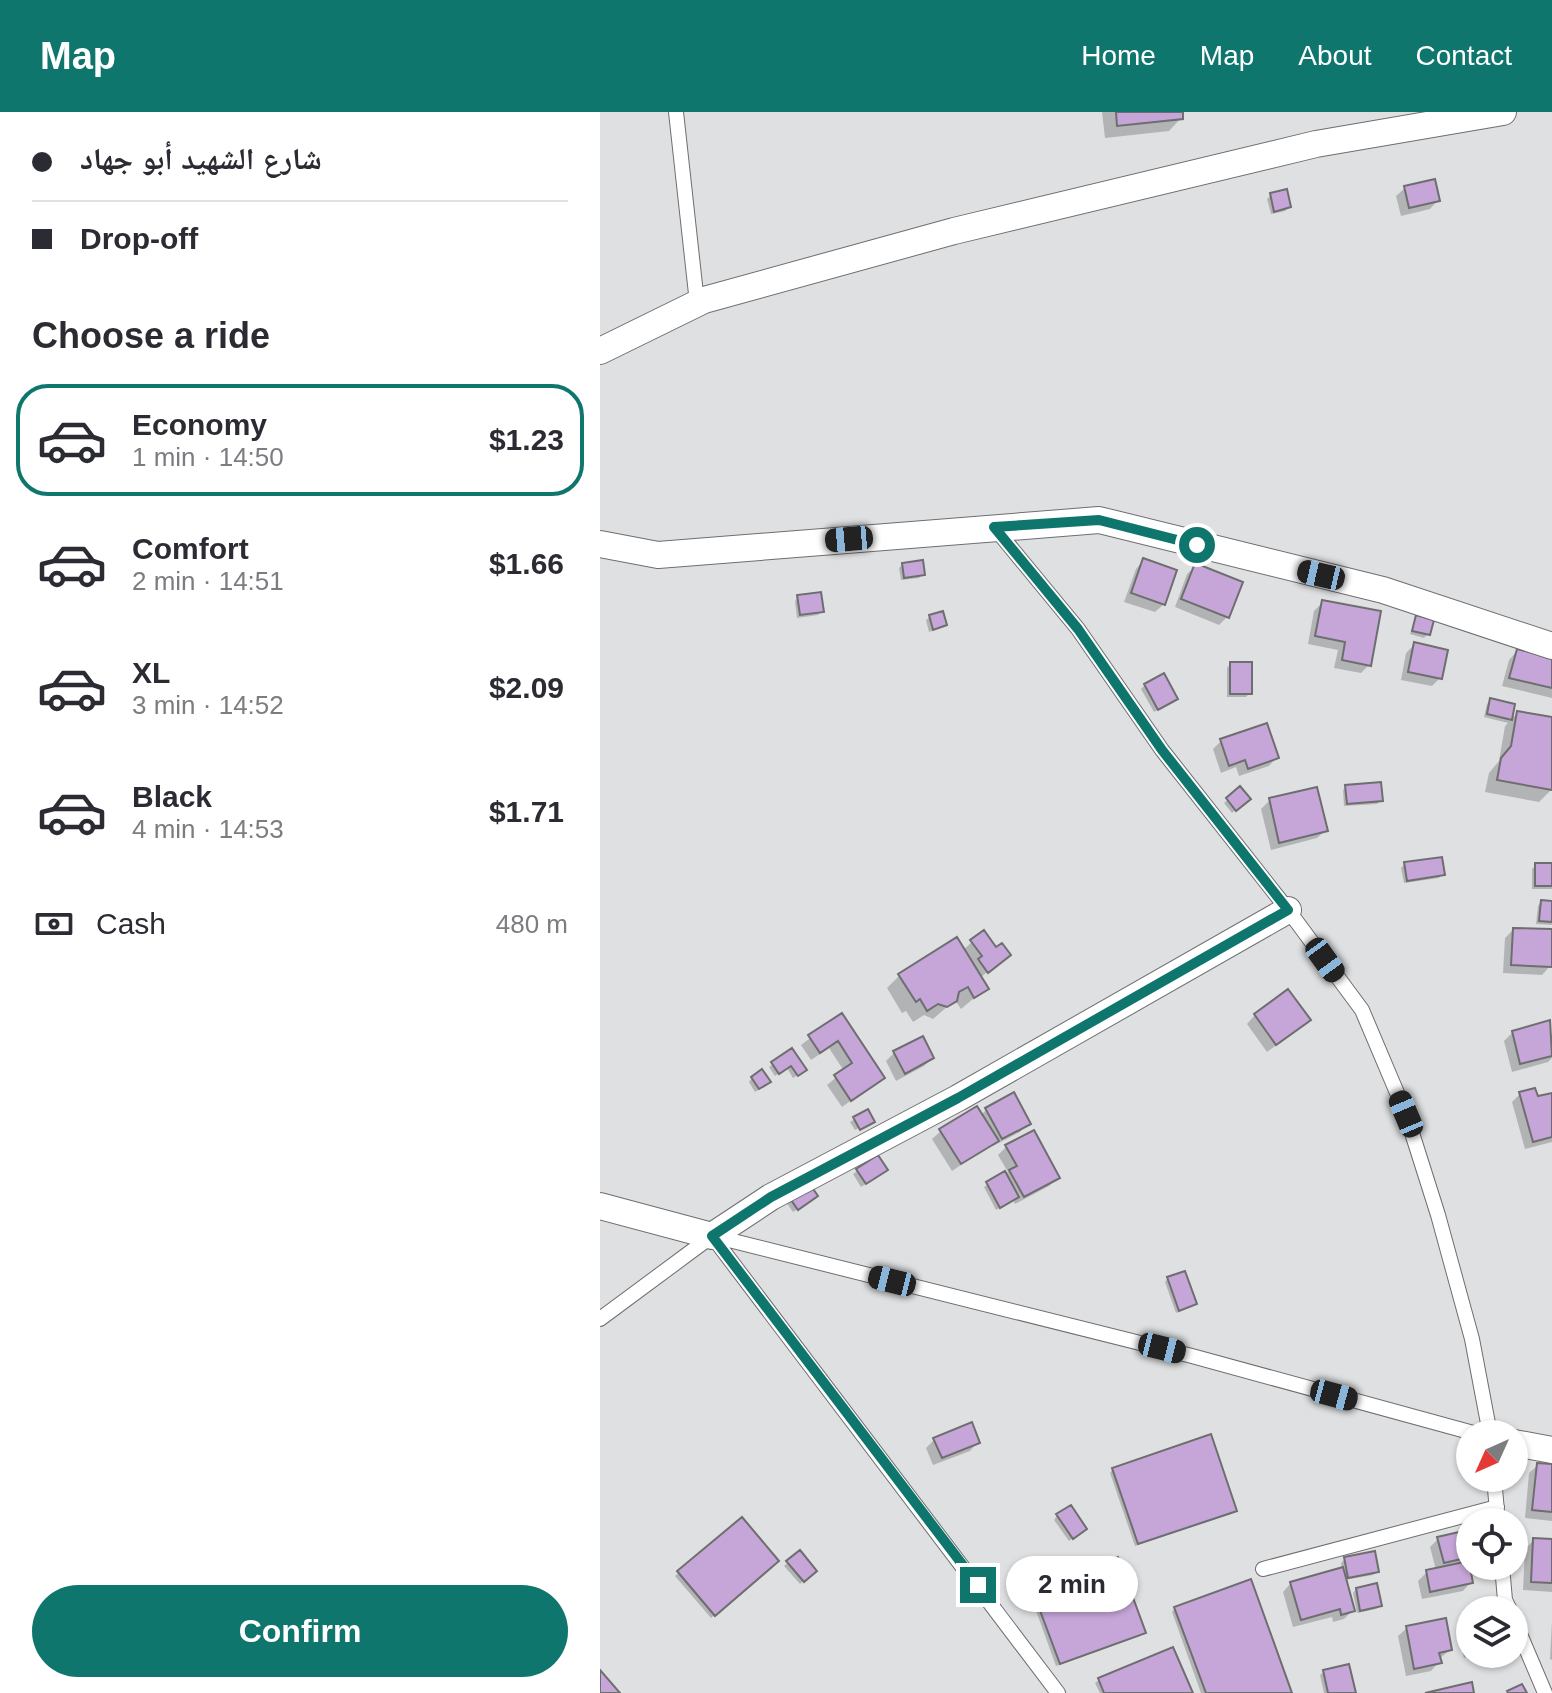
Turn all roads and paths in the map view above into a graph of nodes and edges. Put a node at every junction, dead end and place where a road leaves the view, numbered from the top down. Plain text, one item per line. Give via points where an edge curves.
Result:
1 (676, 112) edge
2 (1503, 112) edge
3 (697, 303) junction
4 (600, 351) edge
5 (994, 527) junction
6 (600, 544) edge
7 (1552, 646) edge
8 (1288, 910) junction
9 (600, 1206) edge
10 (712, 1236) junction
11 (600, 1319) edge
12 (1487, 1420) edge
13 (1456, 1428) edge
14 (1528, 1446) edge
15 (1552, 1450) edge
16 (1456, 1525) edge
17 (1263, 1569) dead end
18 (1528, 1653) edge
19 (1058, 1693) edge
20 (1545, 1693) edge

1 - 3 lane
2 - 3 street via 1316,144 954,231
3 - 4 street
5 - 6 street via 658,555
5 - 7 street via 1099,520 1383,590
5 - 8 lane via 1078,629 1162,750
8 - 10 street via 958,1098 771,1197
8 - 12 lane via 1362,1010 1406,1114 1472,1339
9 - 10 street
10 - 11 lane
10 - 13 lane
10 - 19 lane
14 - 15 street
16 - 17 lane
18 - 20 lane

